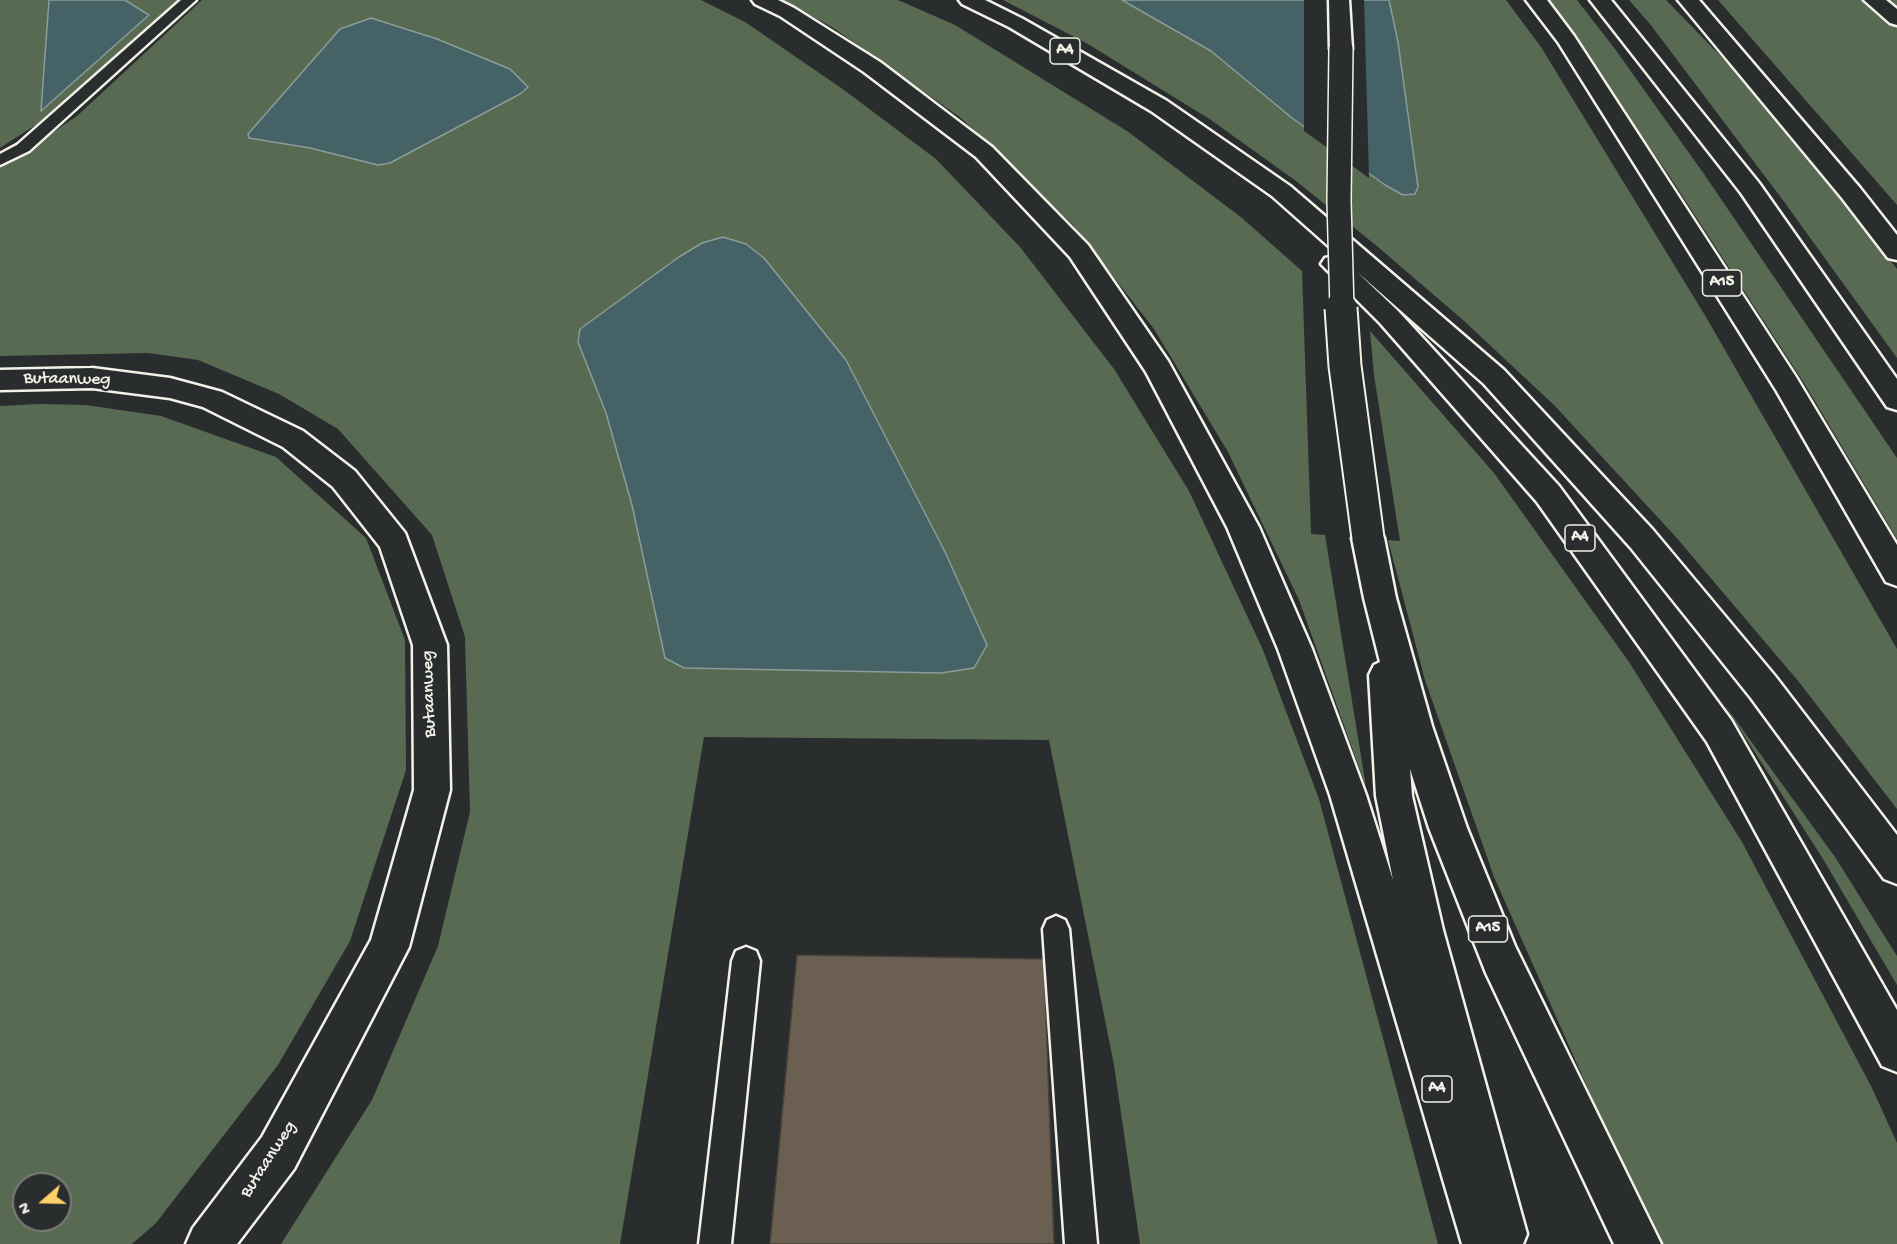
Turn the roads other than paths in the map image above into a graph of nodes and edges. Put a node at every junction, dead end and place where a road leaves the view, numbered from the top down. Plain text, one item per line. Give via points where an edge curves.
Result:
1 (189, 0) edge
2 (762, 0) edge
3 (969, 0) edge
4 (1339, 0) edge
5 (1536, 0) edge
6 (1600, 0) edge
7 (1688, 0) edge
8 (1874, 0) edge
9 (1897, 19) edge
10 (1159, 106) junction
11 (0, 160) edge
12 (1897, 252) edge
13 (0, 380) edge
14 (1897, 400) edge
15 (1897, 573) edge
16 (1380, 598) junction
17 (1897, 866) edge
18 (1056, 929) dead end
19 (746, 961) dead end
20 (1897, 1051) edge
21 (209, 1244) edge
22 (715, 1244) edge
23 (1081, 1244) edge
24 (1485, 1244) edge
25 (1507, 1244) edge
26 (1638, 1244) edge

1 - 11 lane via 23,148
2 - 24 main road, A4 via 872,67 984,152 1079,251 1158,368 1243,527 1295,649 1348,795
3 - 10 main road, A4
4 - 16 main road, A15, bridge via 1340,284 1345,366
5 - 15 main road, A15 via 1567,40 1786,384
6 - 14 main road via 1750,188
7 - 12 main road
8 - 9 main road
10 - 17 main road, A4 via 1281,191 1494,377 1657,558 1763,687
10 - 20 main road, A4 via 1272,204 1389,317 1548,494 1719,731
13 - 21 main road, Butaanweg via 92,378 170,388 212,399 293,439 344,478 394,542 429,645 432,790 389,947 278,1154
16 - 25 main road, A15 via 1394,796 1423,930
16 - 26 main road, A15 via 1414,726 1448,828 1500,959
18 - 23 lane
19 - 22 lane

